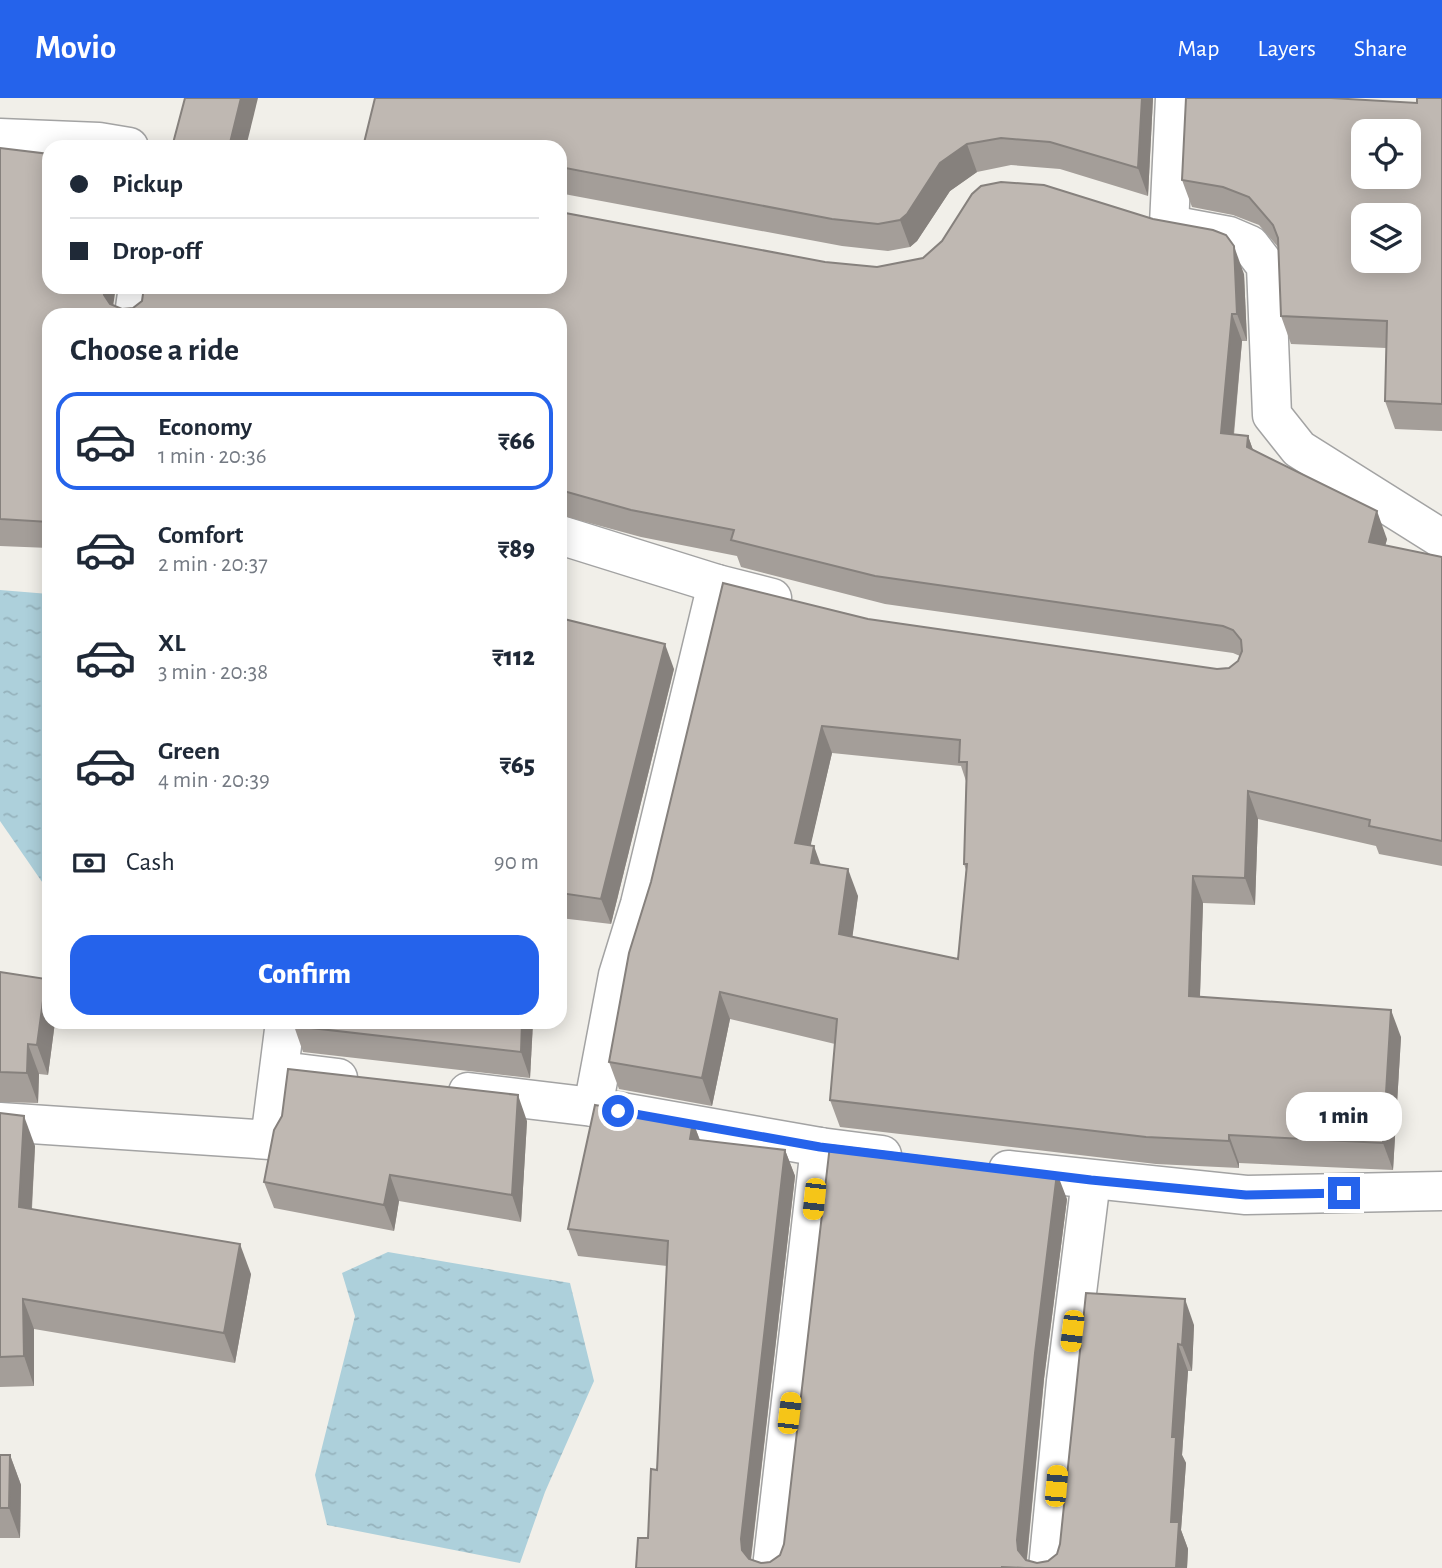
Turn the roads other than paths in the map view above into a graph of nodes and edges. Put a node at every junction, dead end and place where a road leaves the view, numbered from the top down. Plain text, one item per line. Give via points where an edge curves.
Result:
1 (1175, 98) edge
2 (0, 138) edge
3 (50, 140) edge
4 (1132, 214) edge
5 (1169, 225) junction
6 (567, 537) edge
7 (1442, 539) edge
8 (717, 584) junction
9 (805, 607) edge
10 (284, 1029) edge
11 (281, 1071) junction
12 (376, 1082) edge
13 (430, 1088) edge
14 (593, 1107) junction
15 (0, 1122) edge
16 (820, 1147) junction
17 (915, 1159) edge
18 (969, 1165) edge
19 (1091, 1180) junction
20 (1442, 1191) edge
21 (772, 1568) edge
22 (1048, 1568) edge

1 - 5 street
2 - 3 street
4 - 5 street
5 - 7 street via 1229,236 1250,245 1266,266 1272,415 1298,449
6 - 8 street
8 - 9 street
8 - 14 street via 640,904 618,975
10 - 11 street
11 - 12 street
11 - 15 street via 270,1140
13 - 14 street
14 - 16 street
16 - 17 street
16 - 21 street
18 - 19 street
19 - 20 street via 1246,1195
19 - 22 street

